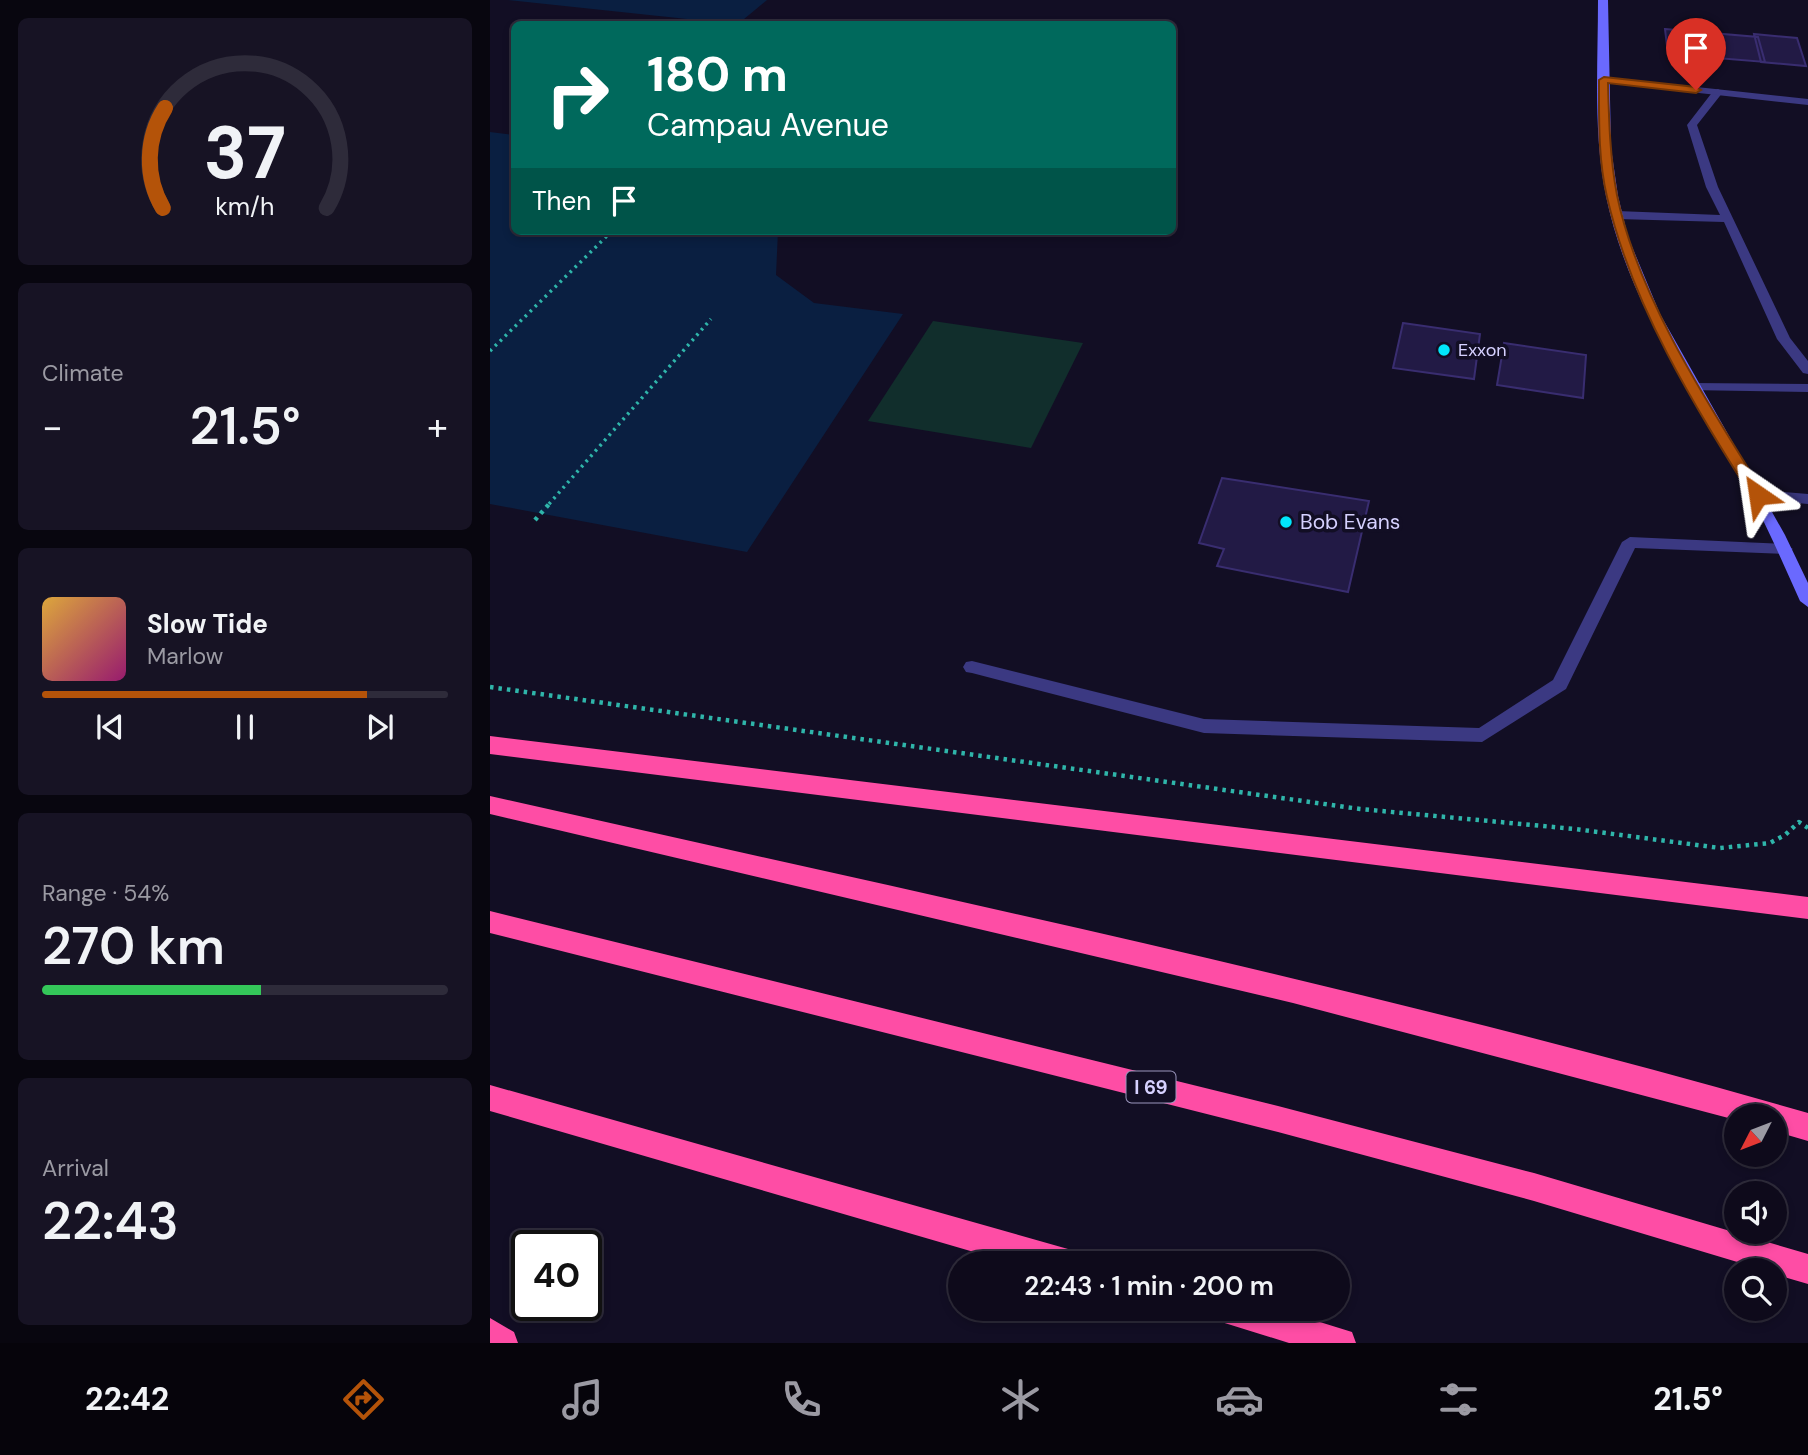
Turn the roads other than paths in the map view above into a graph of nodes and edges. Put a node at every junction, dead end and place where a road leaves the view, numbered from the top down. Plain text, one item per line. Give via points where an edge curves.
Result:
1 (1602, 0) edge
2 (1604, 80) junction
3 (1718, 92) junction
4 (1808, 102) edge
5 (1617, 215) junction
6 (1728, 219) junction
7 (1808, 370) edge
8 (1692, 387) junction
9 (1808, 388) edge
10 (1758, 495) junction
11 (1808, 499) edge
12 (1784, 549) junction
13 (1808, 601) edge
14 (972, 667) dead end
15 (490, 745) edge
16 (490, 805) edge
17 (1808, 908) edge
18 (490, 922) edge
19 (490, 1098) edge
20 (1728, 1104) edge
21 (1787, 1121) edge
22 (1808, 1127) edge
23 (1023, 1251) edge
24 (1808, 1269) edge
25 (1267, 1321) edge
26 (490, 1333) edge
27 (503, 1343) edge
28 (1341, 1343) edge

1 - 2 street
2 - 3 street
2 - 5 street via 1604,138
3 - 4 street
3 - 6 street via 1692,125
5 - 6 street
5 - 8 street via 1636,271
6 - 7 street via 1784,339
8 - 9 street
8 - 10 street
10 - 11 street
10 - 12 street
12 - 13 street
12 - 14 street via 1630,542 1560,684 1482,735 1204,726
15 - 17 highway
16 - 20 highway via 1282,989
18 - 24 highway, I 69 via 1278,1119 1534,1187
19 - 23 highway
21 - 22 highway
25 - 28 highway
26 - 27 highway

